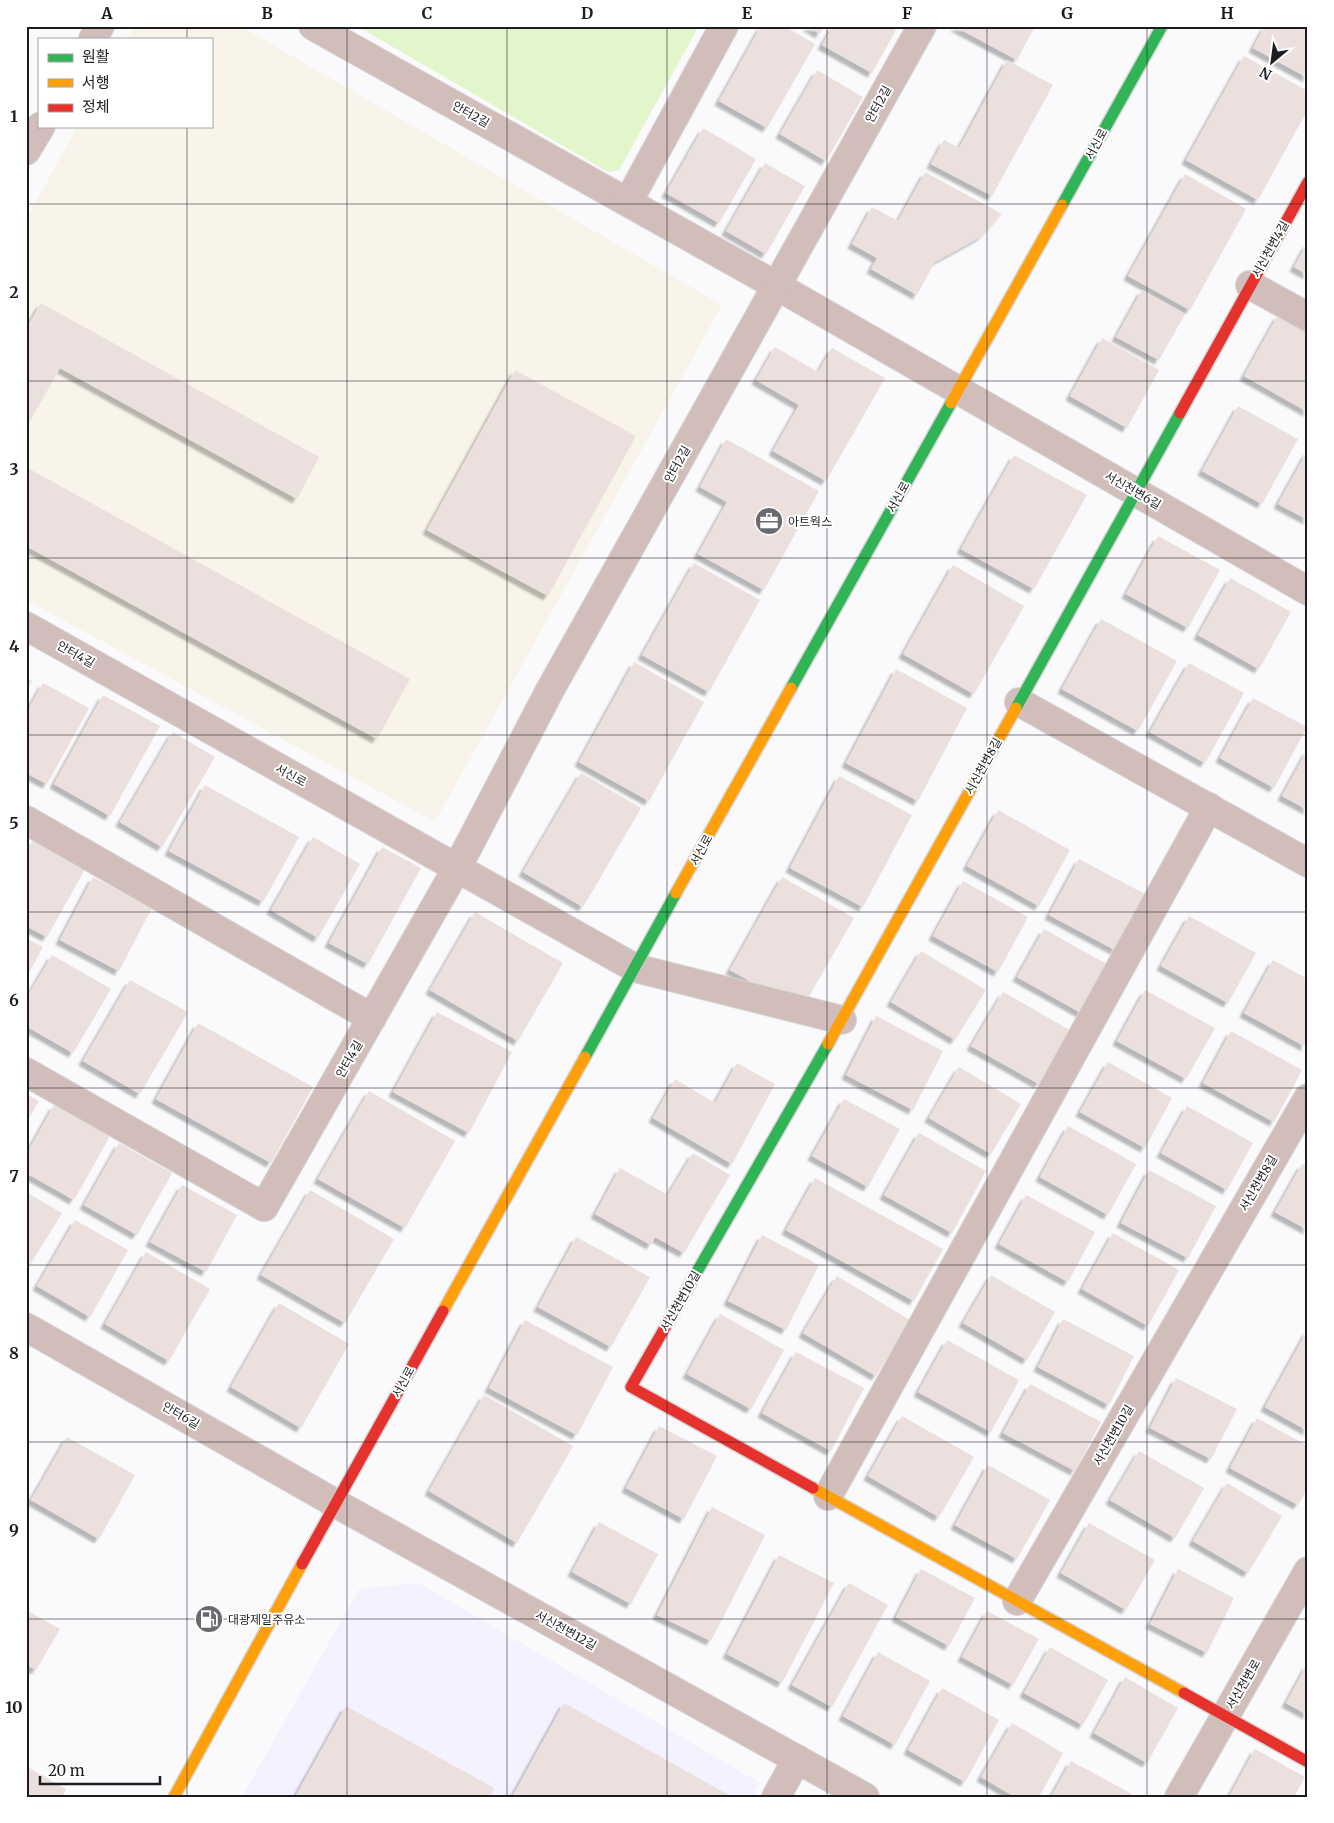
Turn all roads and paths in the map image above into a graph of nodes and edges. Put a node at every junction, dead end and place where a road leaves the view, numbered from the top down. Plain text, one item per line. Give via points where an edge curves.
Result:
1 (100, 26) edge
2 (313, 26) edge
3 (724, 26) edge
4 (922, 26) edge
5 (1162, 26) edge
6 (94, 38) edge
7 (40, 128) edge
8 (26, 151) edge
9 (1308, 182) edge
10 (628, 202) junction
11 (1250, 285) junction
12 (777, 286) junction
13 (1308, 317) edge
14 (959, 389) junction
15 (1136, 492) junction
16 (1308, 590) edge
17 (26, 626) edge
18 (125, 682) joint
19 (1019, 702) junction
20 (1210, 807) junction
21 (26, 820) edge
22 (1308, 863) edge
23 (457, 868) junction
24 (635, 968) junction
25 (372, 1018) junction
26 (842, 1020) junction
27 (26, 1072) edge
28 (1308, 1098) edge
29 (1209, 1268) joint
30 (26, 1327) edge
31 (828, 1496) junction
32 (335, 1503) junction
33 (1308, 1571) edge
34 (1017, 1601) junction
35 (1225, 1715) junction
36 (797, 1758) junction
37 (1308, 1762) edge
38 (174, 1797) edge
39 (776, 1797) edge
40 (865, 1797) edge
41 (1178, 1797) edge

1 - 6 street
2 - 10 street, 안터2길
3 - 10 street
4 - 12 street, 안터2길
5 - 14 street, 서신로
7 - 8 street
9 - 11 street, 서신천변4길
10 - 12 street, 안터2길
11 - 13 street, 서신천변4길
11 - 15 street, 서신천변8길
12 - 14 street, 안터2길
12 - 23 street, 안터2길 via 550,690
14 - 15 street, 서신천변6길
14 - 24 street, 서신로
15 - 16 street, 서신천변6길
15 - 19 street, 서신천변8길
17 - 18 street, 안터4길
18 - 23 street, 서신로
19 - 20 street
19 - 26 street, 서신천변8길
20 - 22 street
20 - 31 street
21 - 25 street
23 - 24 street, 서신로
23 - 25 street
24 - 26 street
24 - 32 street, 서신로
25 - 27 street, 안터4길 via 264,1207
26 - 31 street, 서신천변10길 via 631,1388
28 - 29 street, 서신천변8길
29 - 34 street, 서신천변10길
30 - 32 street, 안터6길
31 - 34 street, 서신천변10길
32 - 36 street, 서신천변12길
32 - 38 street, 서신로
33 - 35 street, 서신천변로
34 - 35 street, 서신천변10길
35 - 37 street, 서신천변10길
35 - 41 street, 서신천변로
36 - 39 street
36 - 40 street, 서신천변12길

